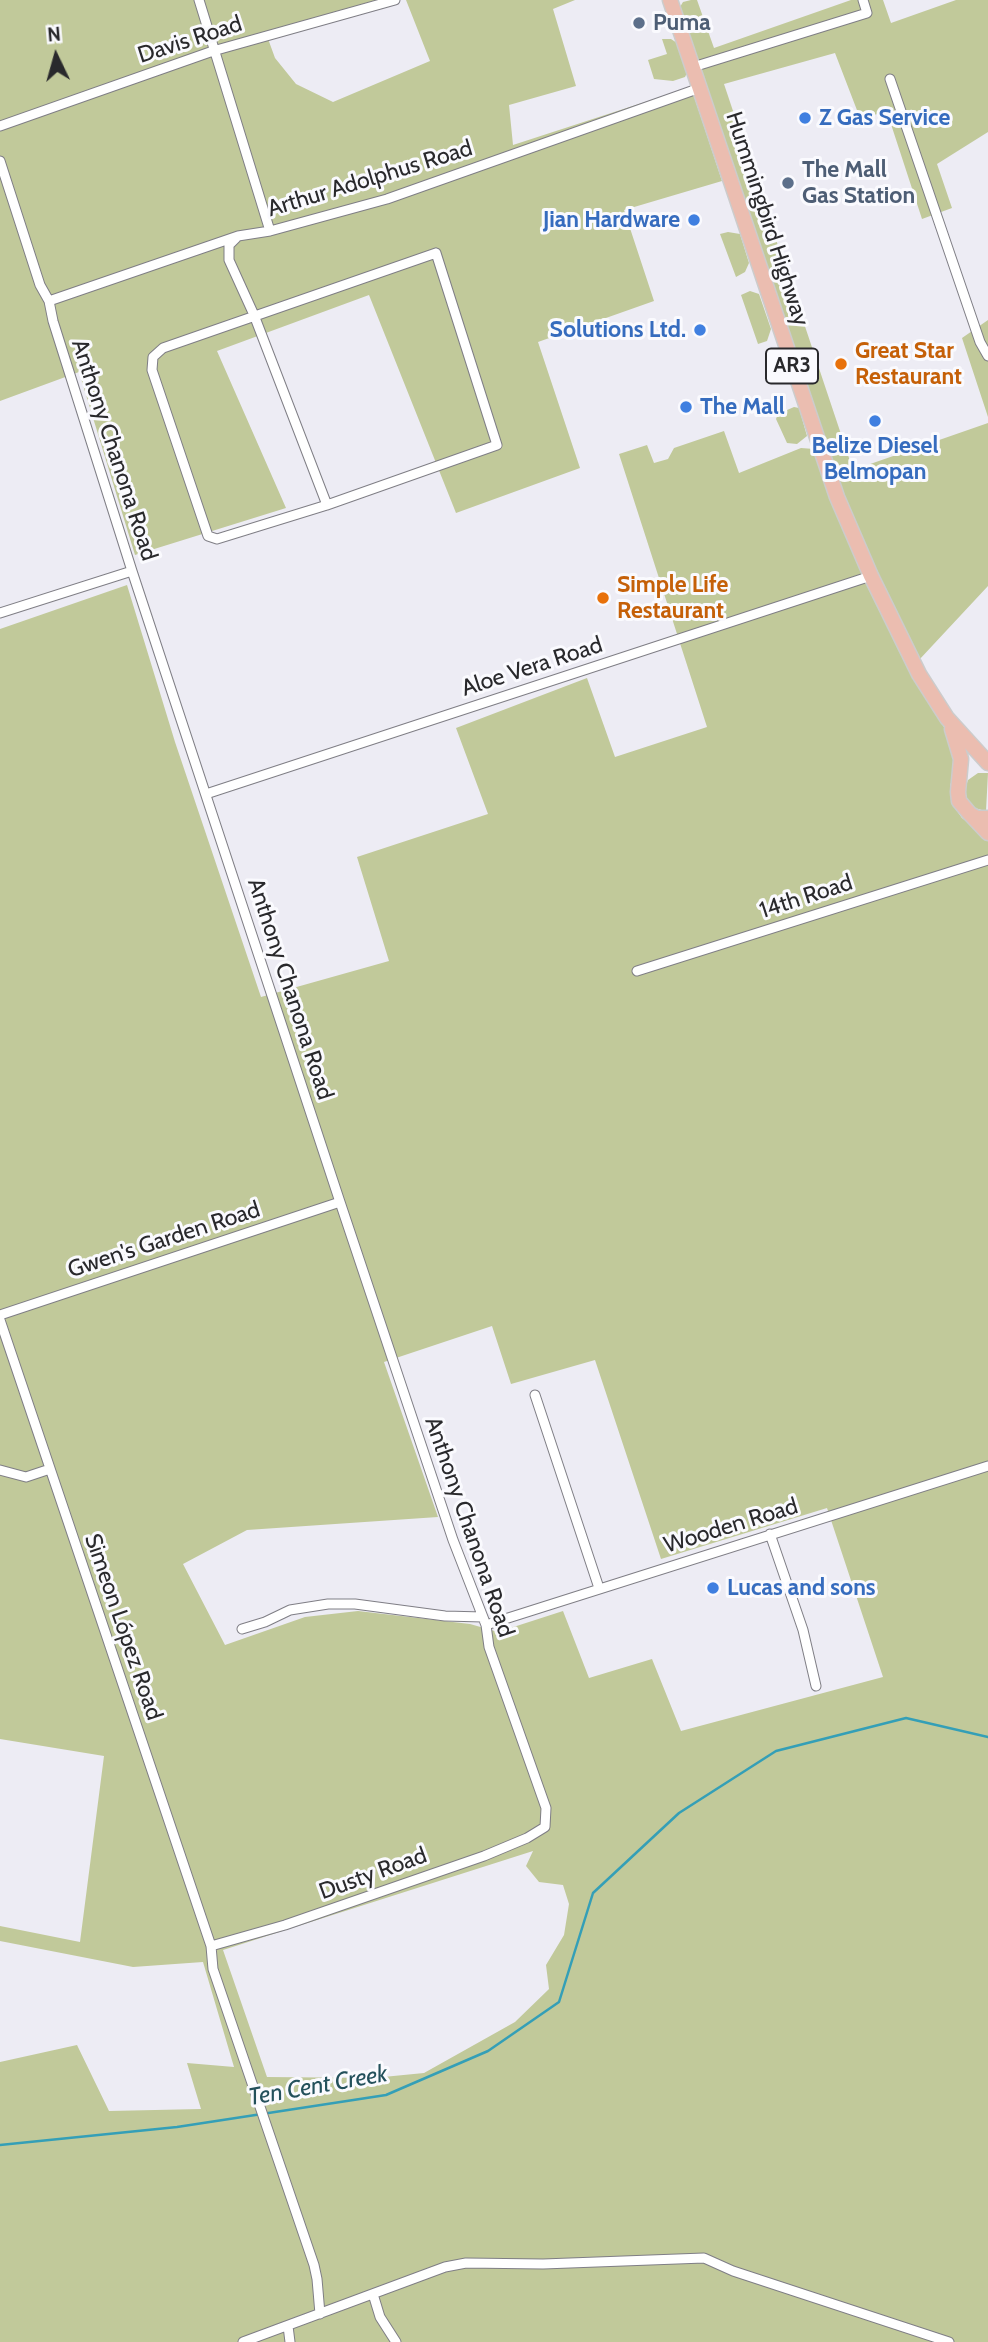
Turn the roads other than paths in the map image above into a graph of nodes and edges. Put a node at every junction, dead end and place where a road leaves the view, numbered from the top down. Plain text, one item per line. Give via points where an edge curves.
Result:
1 (199, 0) edge
2 (395, 0) edge
3 (670, 0) edge
4 (863, 0) edge
5 (213, 51) junction
6 (693, 67) junction
7 (890, 79) dead end
8 (700, 88) junction
9 (0, 126) edge
10 (0, 161) edge
11 (270, 231) junction
12 (238, 236) junction
13 (49, 301) junction
14 (254, 315) junction
15 (988, 356) edge
16 (327, 505) junction
17 (132, 571) junction
18 (871, 576) junction
19 (0, 613) edge
20 (947, 718) junction
21 (988, 765) edge
22 (959, 784) junction
23 (206, 794) junction
24 (970, 814) junction
25 (988, 818) edge
26 (988, 833) edge
27 (988, 860) edge
28 (637, 971) dead end
29 (340, 1202) junction
30 (0, 1315) edge
31 (0, 1320) edge
32 (535, 1395) dead end
33 (988, 1466) edge
34 (50, 1469) junction
35 (0, 1470) edge
36 (770, 1534) junction
37 (598, 1588) junction
38 (484, 1621) junction
39 (242, 1629) dead end
40 (816, 1686) dead end
41 (545, 1827) joint
42 (211, 1946) junction
43 (373, 2294) junction
44 (320, 2314) junction
45 (288, 2326) junction
46 (243, 2342) edge
47 (290, 2342) edge
48 (396, 2342) edge
49 (949, 2342) edge

1 - 5 street
2 - 5 street, Davis Road
3 - 6 main road, Hummingbird Highway / AR3
4 - 6 street via 867,13
5 - 9 street, Davis Road
5 - 11 street
6 - 8 main road, Hummingbird Highway / AR3
7 - 15 street
8 - 11 street, Arthur Adolphus Road via 387,199
8 - 18 main road, Hummingbird Highway / AR3 via 837,497
10 - 13 street, Anthony Chanona Road
11 - 12 street, Arthur Adolphus Road
12 - 13 street, Arthur Adolphus Road
12 - 14 street via 229,245 229,260
13 - 17 street, Anthony Chanona Road
14 - 16 street
14 - 16 street via 163,348 153,357 152,370 208,536 217,539
14 - 16 street via 436,253 497,445
17 - 19 street
17 - 23 street, Anthony Chanona Road
18 - 20 main road, Hummingbird Highway / AR3 via 919,674
18 - 23 street, Aloe Vera Road
20 - 21 main road, Hummingbird Highway / AR3
20 - 22 main road, Hummingbird Highway / AR3 via 959,748
21 - 22 main road via 969,771
22 - 24 main road via 959,801
23 - 29 street, Anthony Chanona Road
24 - 25 main road
24 - 26 main road
27 - 28 street, 14th Road
29 - 30 street, Gwen's Garden Road
29 - 38 street, Anthony Chanona Road
31 - 34 street, Simeon López Road
32 - 37 street
33 - 36 street, Wooden Road
34 - 35 street via 26,1477
34 - 42 street, Simeon López Road
36 - 37 street, Wooden Road
36 - 40 street via 803,1630
37 - 38 street, Wooden Road
38 - 39 street, Wooden Road via 328,1604 290,1610
38 - 41 street, Anthony Chanona Road via 546,1808
41 - 42 street, Dusty Road via 484,1856
42 - 44 street, Simeon López Road via 213,1969 314,2264
43 - 44 street
43 - 48 street via 380,2317
43 - 49 street via 466,2263 704,2258
44 - 45 street
45 - 46 street
45 - 47 street

